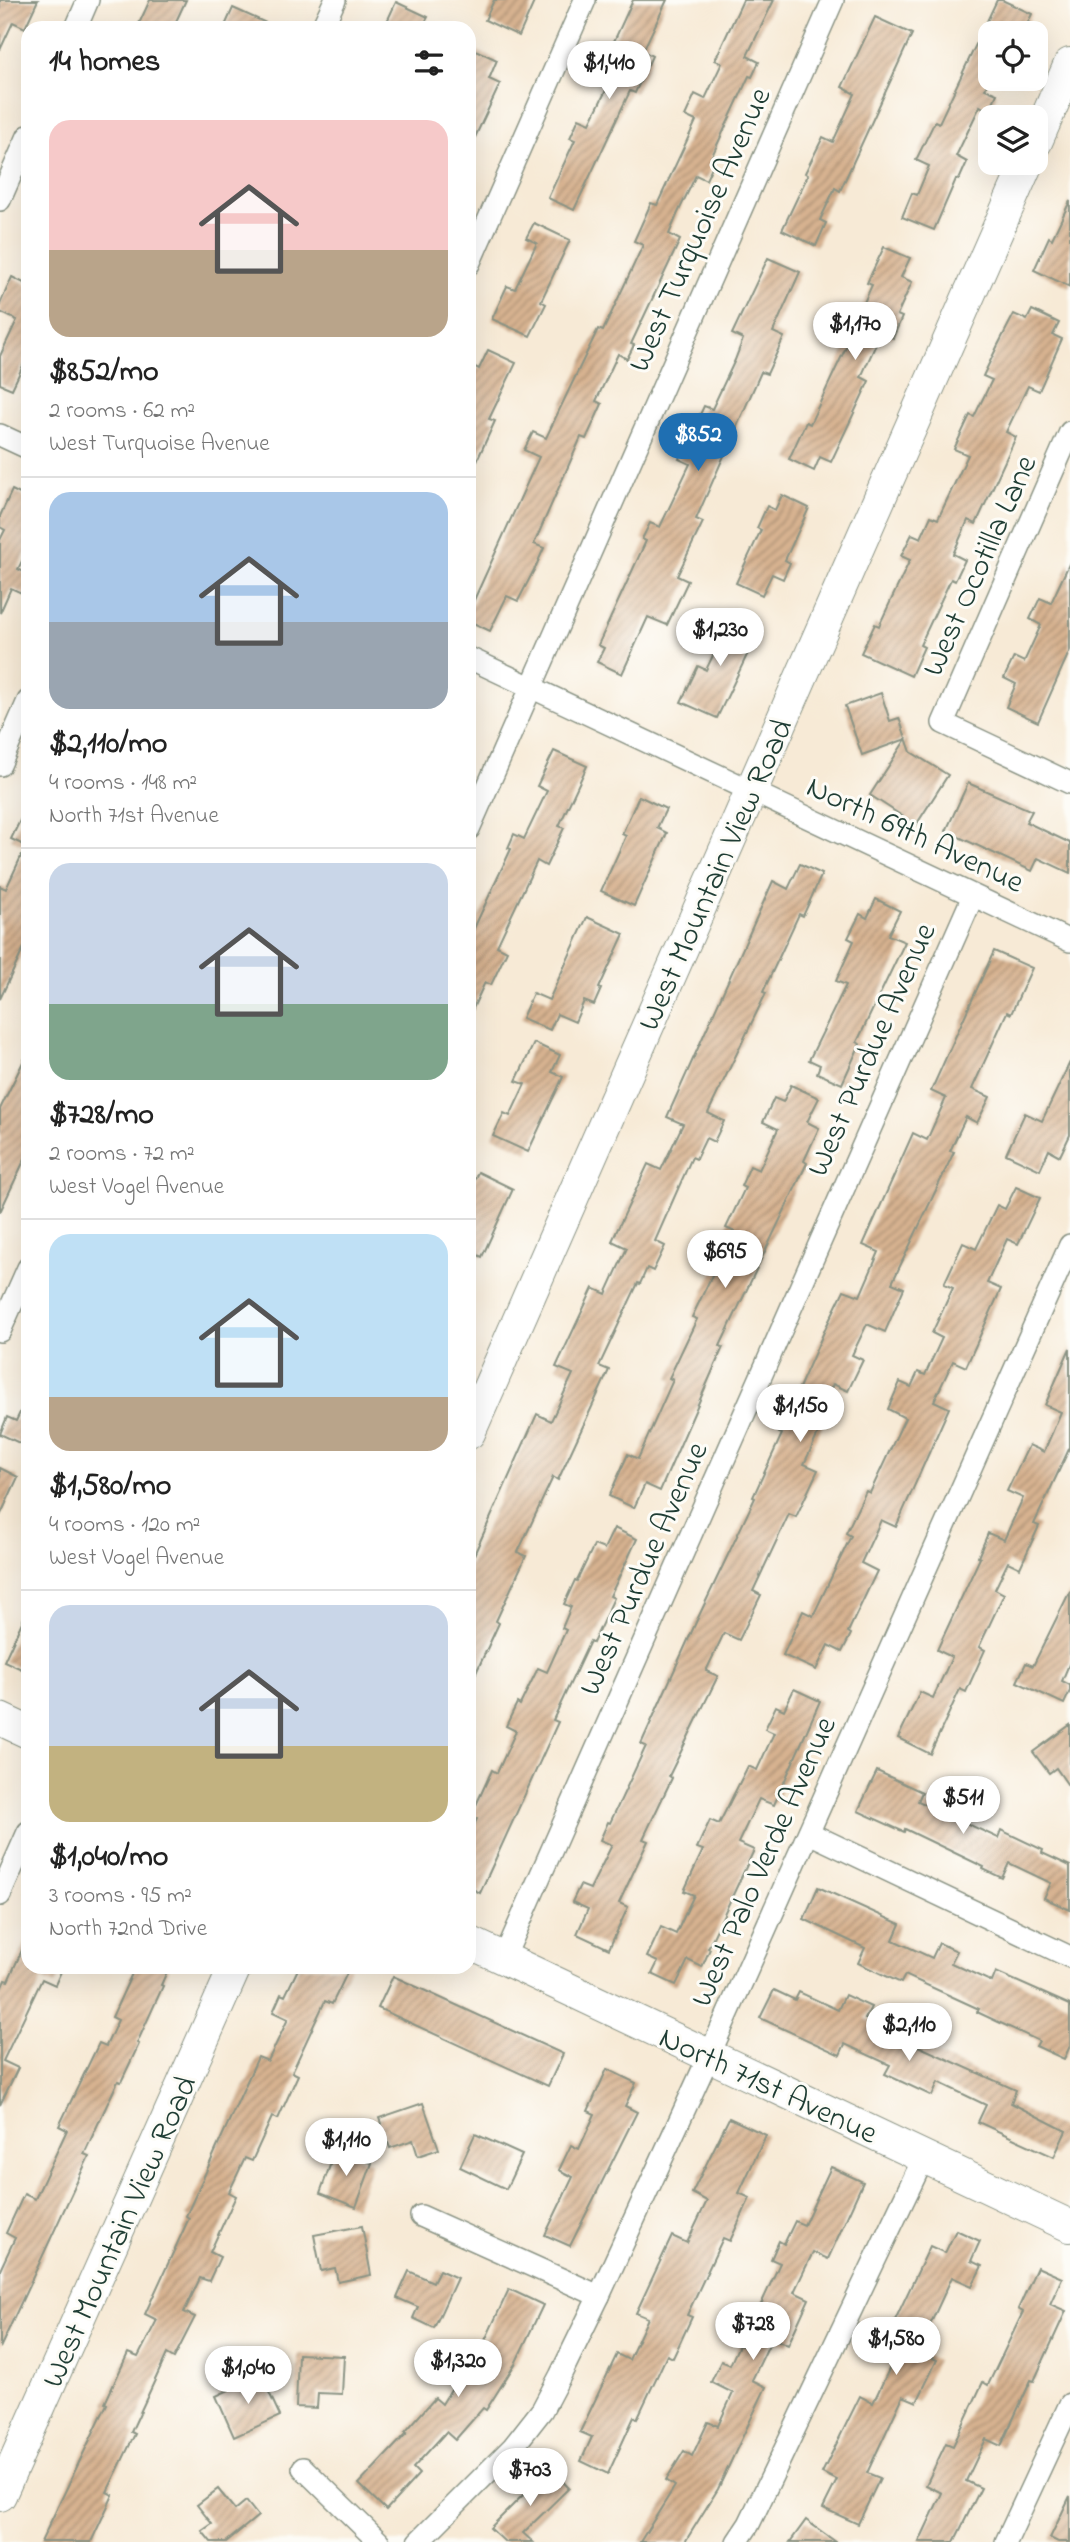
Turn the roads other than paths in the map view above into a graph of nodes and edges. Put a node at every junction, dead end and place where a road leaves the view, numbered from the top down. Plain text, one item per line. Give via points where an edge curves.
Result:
1 (88, 0) edge
2 (335, 0) edge
3 (585, 0) edge
4 (833, 0) edge
5 (79, 21) edge
6 (326, 21) edge
7 (1070, 65) edge
8 (1048, 115) edge
9 (21, 152) edge
10 (1022, 175) edge
11 (0, 200) edge
12 (476, 248) edge
13 (1070, 432) edge
14 (0, 435) edge
15 (21, 445) edge
16 (476, 660) edge
17 (531, 687) junction
18 (21, 717) edge
19 (0, 765) edge
20 (1070, 783) edge
21 (751, 790) junction
22 (476, 813) edge
23 (973, 895) junction
24 (1070, 941) edge
25 (1070, 1245) edge
26 (21, 1284) edge
27 (0, 1331) edge
28 (476, 1417) edge
29 (0, 1719) edge
30 (21, 1729) edge
31 (809, 1833) junction
32 (21, 1848) edge
33 (0, 1895) edge
34 (476, 1945) edge
35 (1070, 1957) edge
36 (504, 1958) junction
37 (232, 1974) edge
38 (709, 2056) junction
39 (924, 2157) junction
40 (421, 2216) dead end
41 (1070, 2226) edge
42 (599, 2296) junction
43 (1070, 2404) edge
44 (303, 2468) dead end
45 (0, 2495) edge
46 (379, 2542) edge
47 (418, 2542) edge
48 (737, 2542) edge
49 (1006, 2542) edge

1 - 5 street
2 - 6 street
3 - 12 street
4 - 17 street, West Turquoise Avenue
7 - 8 street
9 - 11 street
10 - 21 street, West Mountain View Road
13 - 20 street, West Ocotilla Lane via 943,723
14 - 15 street
16 - 17 street, North 69th Avenue
17 - 21 street, North 69th Avenue
17 - 22 street, West Turquoise Avenue
18 - 19 street
21 - 23 street, North 69th Avenue
21 - 28 street, West Mountain View Road
23 - 24 street, North 69th Avenue
23 - 36 street, West Purdue Avenue
25 - 31 street, West Palo Verde Avenue
26 - 27 street
29 - 30 street
31 - 35 street
31 - 38 street, West Palo Verde Avenue
32 - 33 street
34 - 36 street, North 71st Avenue
36 - 38 street, North 71st Avenue
37 - 45 street, West Mountain View Road
38 - 39 street, North 71st Avenue
38 - 42 street, West Palo Verde Avenue
39 - 41 street, North 71st Avenue
39 - 48 street
40 - 42 street
42 - 47 street, West Palo Verde Avenue via 542,2410 513,2447
43 - 49 street
44 - 46 street

